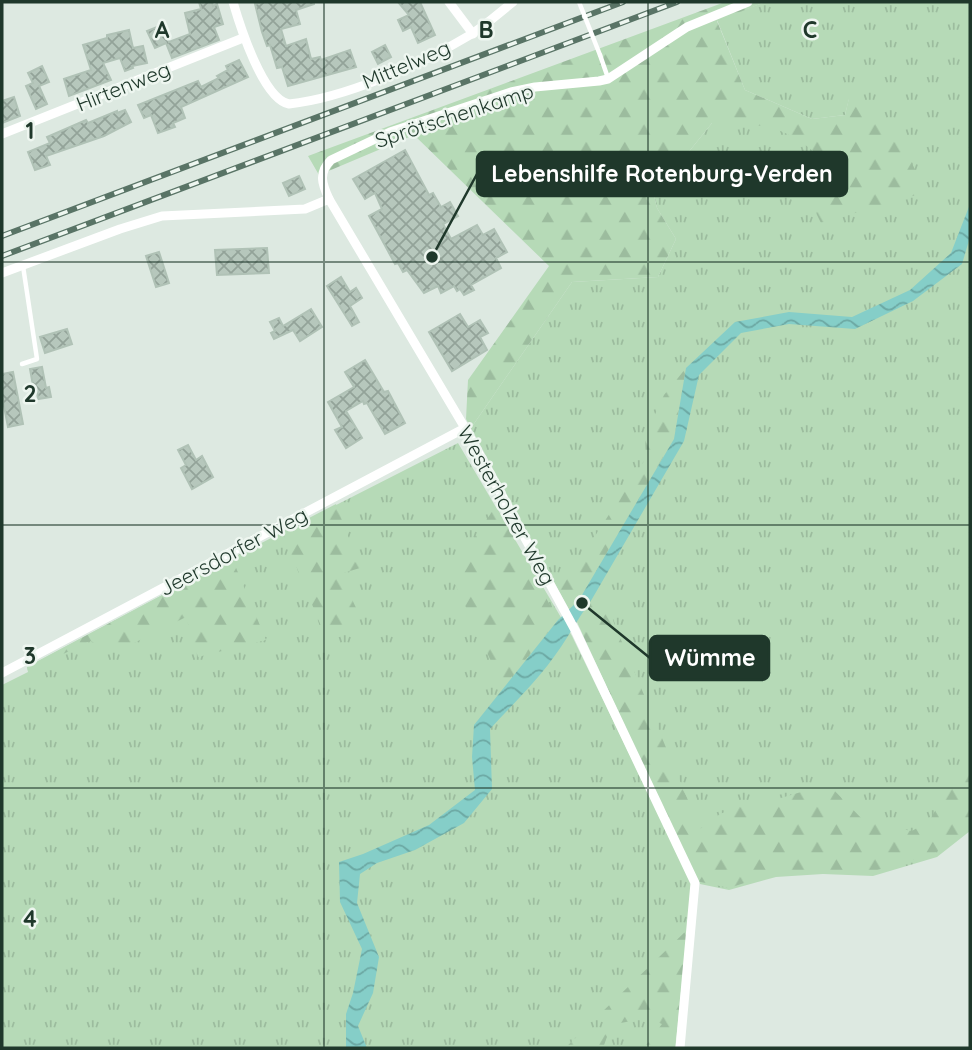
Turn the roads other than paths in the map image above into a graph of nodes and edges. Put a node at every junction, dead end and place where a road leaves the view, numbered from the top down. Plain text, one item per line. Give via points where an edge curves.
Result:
1 (233, 2) edge
2 (449, 2) edge
3 (513, 2) edge
4 (579, 2) edge
5 (748, 2) edge
6 (473, 34) junction
7 (243, 38) junction
8 (608, 79) junction
9 (2, 134) edge
10 (321, 178) joint
11 (330, 199) junction
12 (23, 265) junction
13 (2, 274) edge
14 (22, 364) dead end
15 (465, 428) junction
16 (2, 673) edge
17 (680, 1048) edge

1 - 7 street
2 - 6 street
3 - 6 street, Mittelweg
4 - 8 lane, bridge
5 - 8 street, Sprötschenkamp via 687,27
6 - 7 street, Mittelweg via 426,60 371,81 289,104 272,93
7 - 9 street, Hirtenweg
8 - 10 street, Sprötschenkamp via 511,92 390,132 331,160
10 - 11 street, Westerholzer Weg
11 - 12 street via 305,209 162,216
11 - 15 street, Westerholzer Weg
12 - 13 street
12 - 14 lane via 37,359
15 - 16 street, Jeersdorfer Weg
15 - 17 street, Westerholzer Weg via 575,630 695,883

